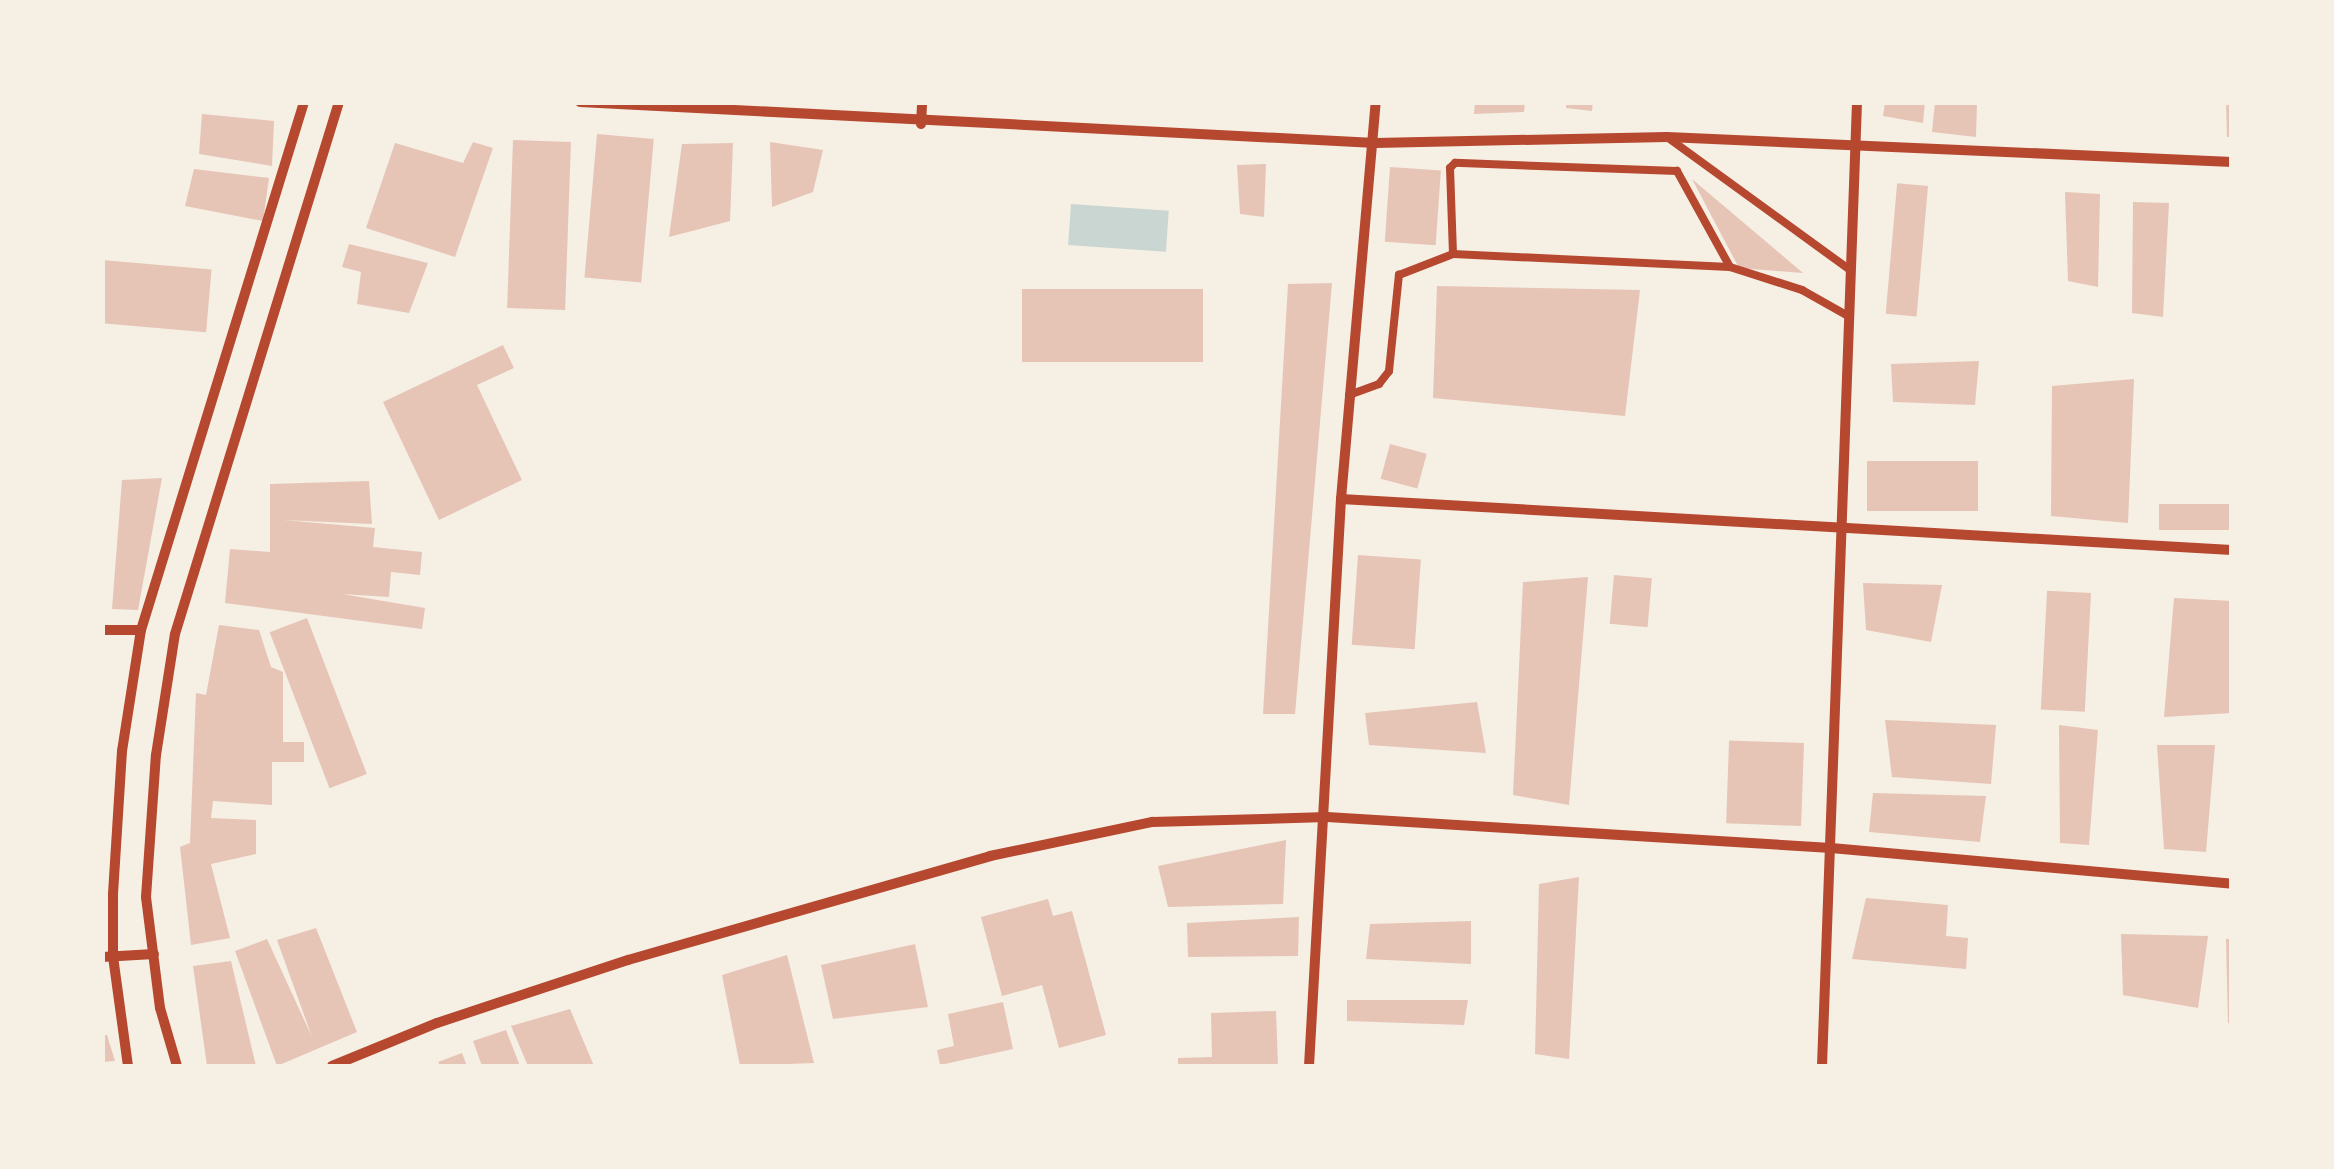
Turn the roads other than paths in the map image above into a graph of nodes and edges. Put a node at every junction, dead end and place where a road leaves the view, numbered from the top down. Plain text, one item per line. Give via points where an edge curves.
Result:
1 (304, 102) edge
2 (339, 102) edge
3 (580, 102) edge
4 (922, 102) edge
5 (1376, 102) edge
6 (1857, 102) edge
7 (921, 124) junction
8 (1667, 137) junction
9 (1375, 143) junction
10 (1856, 144) junction
11 (2232, 162) edge
12 (1453, 254) junction
13 (1730, 267) junction
14 (1850, 270) junction
15 (1848, 316) junction
16 (1349, 394) junction
17 (1341, 499) junction
18 (1838, 526) junction
19 (2232, 550) edge
20 (102, 630) edge
21 (141, 630) junction
22 (1326, 817) junction
23 (1831, 848) junction
24 (2232, 884) edge
25 (154, 954) junction
26 (108, 957) edge
27 (128, 1066) edge
28 (177, 1066) edge
29 (332, 1066) edge
30 (1309, 1066) edge
31 (1822, 1066) edge

1 - 21 street
2 - 25 street via 174,634 156,754 148,880
3 - 7 street
4 - 7 street
5 - 9 street
6 - 10 street
7 - 9 street
8 - 9 street
8 - 10 street
8 - 14 lane
9 - 16 street
10 - 11 street
10 - 14 street
12 - 13 lane
12 - 13 lane via 1455,163 1677,171
12 - 16 lane via 1399,276 1389,371 1380,384
13 - 15 lane via 1802,290
14 - 15 street
15 - 18 street
16 - 17 street
17 - 18 street
17 - 22 street
18 - 19 street
18 - 23 street
20 - 21 street
21 - 26 street via 122,751
22 - 23 street
22 - 29 street via 1152,822 990,856 628,960 437,1023
22 - 30 street
23 - 24 street
23 - 31 street
25 - 26 street
25 - 28 street
26 - 27 street

